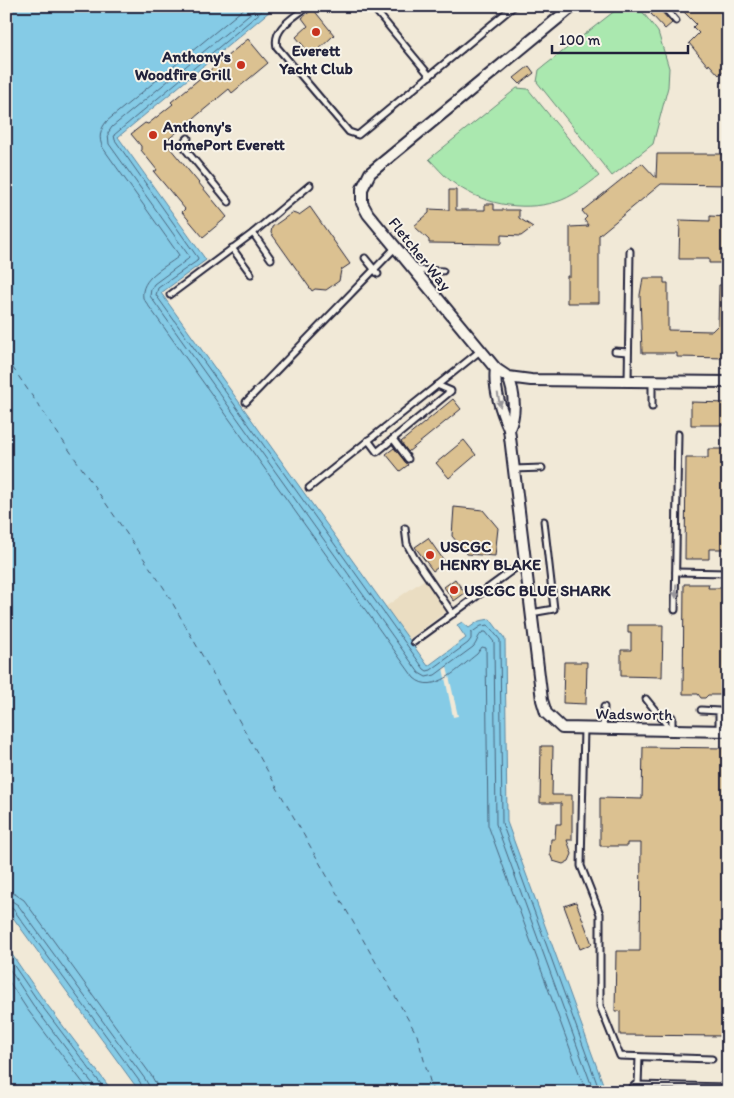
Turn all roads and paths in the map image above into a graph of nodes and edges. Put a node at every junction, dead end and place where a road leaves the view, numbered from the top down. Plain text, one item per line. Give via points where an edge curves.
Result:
1 (308, 6) edge
2 (372, 6) edge
3 (514, 6) edge
4 (573, 6) edge
5 (663, 6) edge
6 (676, 21) dead end
7 (430, 76) junction
8 (188, 138) dead end
9 (310, 185) dead end
10 (229, 202) dead end
11 (253, 233) junction
12 (232, 248) junction
13 (395, 248) junction
14 (630, 251) dead end
15 (365, 258) dead end
16 (271, 259) dead end
17 (413, 270) junction
18 (443, 271) dead end
19 (376, 272) junction
20 (251, 274) dead end
21 (170, 295) dead end
22 (480, 350) junction
23 (616, 352) dead end
24 (628, 352) junction
25 (496, 369) junction
26 (508, 377) junction
27 (628, 381) junction
28 (652, 381) junction
29 (728, 382) edge
30 (438, 385) junction
31 (246, 402) dead end
32 (652, 407) dead end
33 (509, 429) junction
34 (678, 434) dead end
35 (392, 439) junction
36 (368, 440) junction
37 (408, 459) dead end
38 (542, 468) dead end
39 (514, 469) junction
40 (309, 488) dead end
41 (544, 521) dead end
42 (404, 528) dead end
43 (525, 560) junction
44 (676, 572) junction
45 (728, 573) edge
46 (675, 610) dead end
47 (531, 613) junction
48 (453, 614) junction
49 (414, 642) dead end
50 (646, 699) dead end
51 (604, 707) dead end
52 (701, 710) dead end
53 (672, 717) dead end
54 (584, 728) junction
55 (603, 729) junction
56 (672, 730) junction
57 (723, 731) edge
58 (639, 1057) junction
59 (712, 1058) dead end
60 (638, 1085) junction
61 (728, 1087) edge
62 (628, 1092) edge

1 - 7 lane via 281,28 276,42 349,132 358,135
2 - 7 lane
3 - 7 lane
4 - 13 street, Fletcher Way via 370,173 362,189 362,203
5 - 6 lane
8 - 10 lane via 186,150
9 - 11 lane
11 - 12 lane
11 - 16 lane
12 - 20 lane
12 - 21 lane
13 - 17 street, Fletcher Way
13 - 19 lane
14 - 24 lane
15 - 19 lane
17 - 18 lane
17 - 22 street, Fletcher Way
19 - 31 lane
22 - 25 street, Fletcher Way
22 - 30 lane
23 - 24 lane
24 - 27 lane
25 - 26 street, Fletcher Way
25 -> 33 street via 501,411
26 - 27 street, Fletcher Way
26 - 33 street via 512,386 514,418
27 - 28 street, Fletcher Way
28 - 29 street, Fletcher Way
28 - 32 lane
30 - 35 lane via 450,391
30 - 36 lane
33 - 39 street
34 - 44 lane
35 - 36 lane via 376,452
35 - 37 lane
36 - 40 lane
38 - 39 lane
39 - 43 street
41 - 47 lane via 554,609
42 - 48 lane via 414,557
43 - 47 street
43 - 48 lane
44 - 45 lane
44 -> 46 lane
47 - 54 street, Wadsworth via 546,713 562,728
48 - 49 lane
50 - 56 lane
51 - 55 lane
52 - 57 lane via 719,711
53 - 56 lane
54 - 55 street, Wadsworth
54 - 58 lane via 581,866 600,914 600,1006 620,1056
55 - 56 street, Wadsworth
56 - 57 street, Wadsworth
58 - 59 lane
58 - 60 lane
60 - 61 lane
60 - 62 lane

